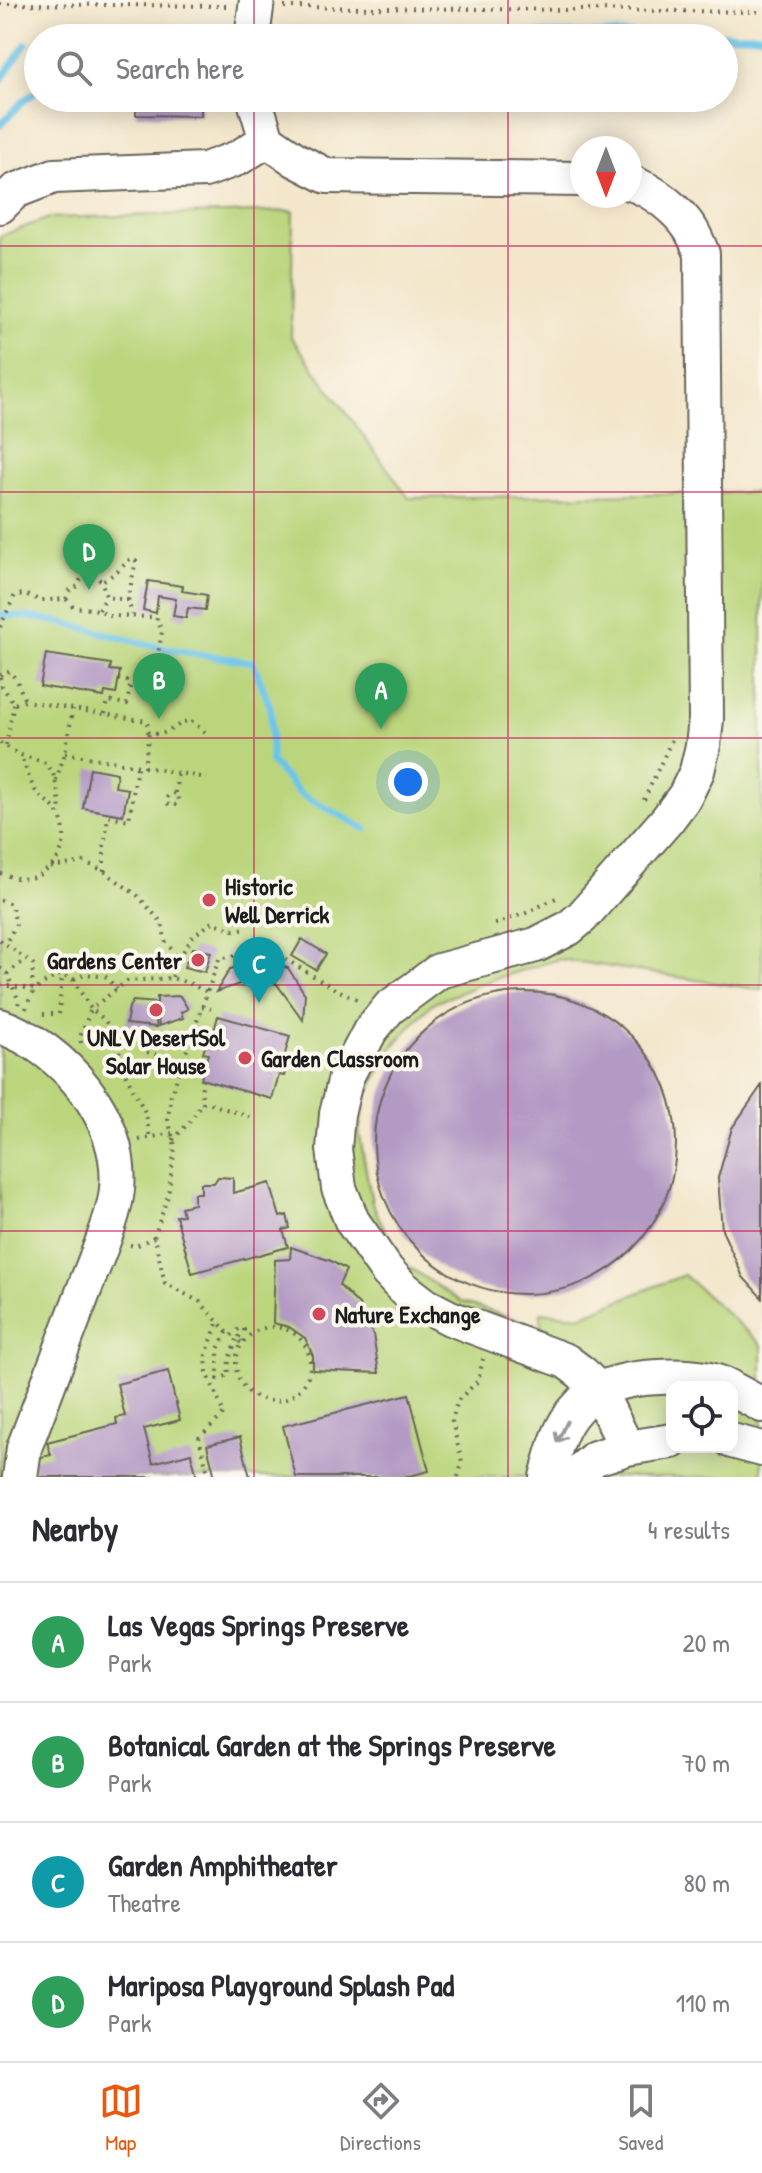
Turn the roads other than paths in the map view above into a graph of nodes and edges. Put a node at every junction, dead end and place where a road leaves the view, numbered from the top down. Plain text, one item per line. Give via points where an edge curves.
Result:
1 (258, 112) edge
2 (267, 140) junction
3 (570, 179) edge
4 (642, 187) edge
5 (0, 206) edge
6 (12, 1020) edge
7 (706, 1381) edge
8 (598, 1390) junction
9 (738, 1392) edge
10 (762, 1405) edge
11 (666, 1442) edge
12 (738, 1443) edge
13 (627, 1448) junction
14 (762, 1449) edge
15 (20, 1477) edge
16 (547, 1477) edge
17 (573, 1477) edge

1 - 2 lane
2 - 3 lane via 327,176
2 - 5 lane via 205,170 54,176 15,191
4 - 8 lane via 690,228 702,254 706,719 697,771 667,820 569,928 536,945 439,971 389,1008 346,1077 334,1149 339,1188 352,1221 403,1288 450,1318 566,1361
6 - 15 lane via 82,1087 102,1118 114,1143 117,1191 24,1448
7 - 8 lane via 641,1378
8 - 13 lane
8 -> 16 lane via 560,1431
9 - 10 lane
11 - 13 lane
12 - 14 lane
13 - 17 lane via 595,1458

